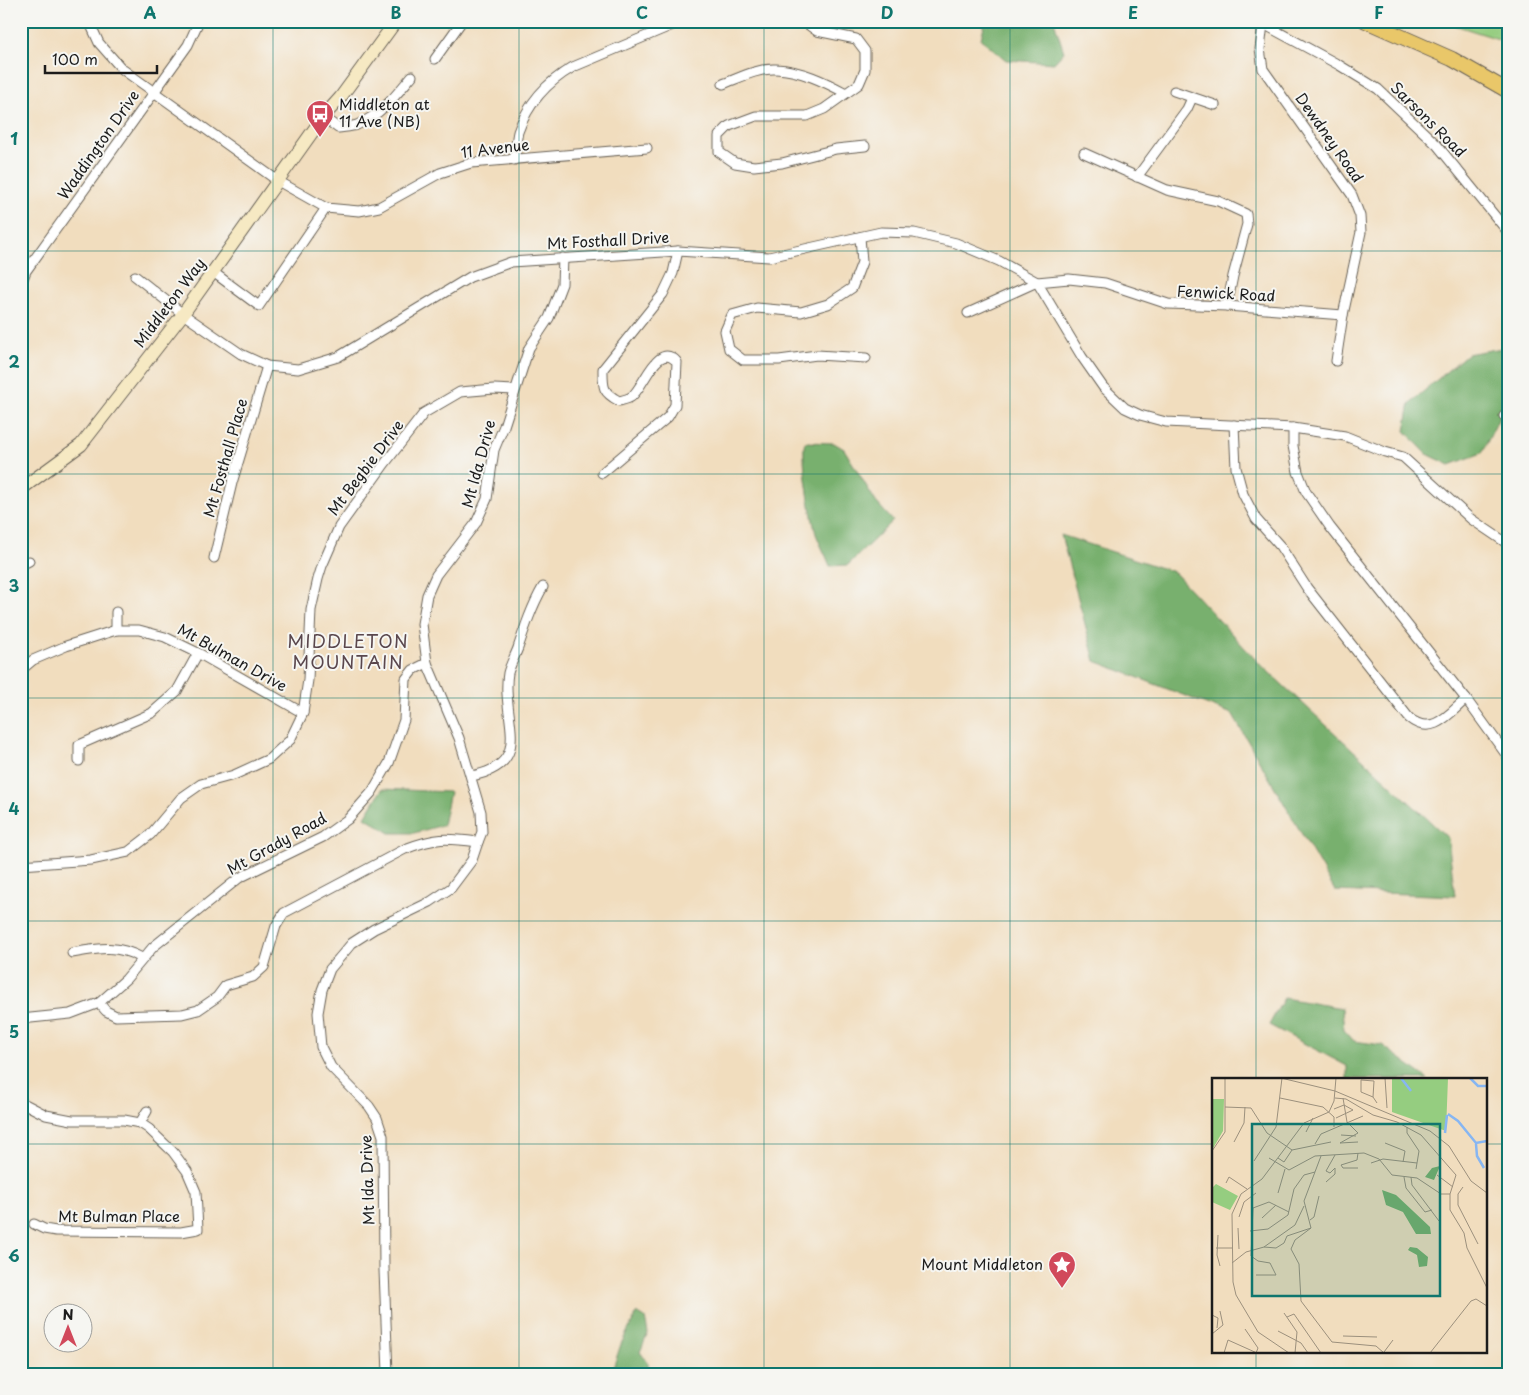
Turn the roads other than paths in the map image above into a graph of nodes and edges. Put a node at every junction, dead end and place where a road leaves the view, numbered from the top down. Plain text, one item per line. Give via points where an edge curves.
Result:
1 (89, 21) edge
2 (199, 21) edge
3 (396, 21) edge
4 (462, 21) edge
5 (682, 21) edge
6 (802, 21) edge
7 (1366, 21) edge
8 (671, 23) edge
9 (1260, 23) edge
10 (436, 59) dead end
11 (412, 76) dead end
12 (723, 84) dead end
13 (1174, 91) dead end
14 (1508, 91) edge
15 (153, 93) junction
16 (846, 93) junction
17 (1192, 98) junction
18 (1215, 105) dead end
19 (323, 117) junction
20 (865, 146) dead end
21 (647, 148) dead end
22 (1084, 153) dead end
23 (514, 160) junction
24 (1137, 177) junction
25 (278, 181) junction
26 (326, 208) junction
27 (1508, 232) edge
28 (860, 237) junction
29 (678, 251) junction
30 (563, 258) junction
31 (213, 272) junction
32 (135, 276) dead end
33 (1037, 282) junction
34 (21, 284) edge
35 (1228, 306) junction
36 (968, 313) dead end
37 (183, 314) junction
38 (1343, 315) junction
39 (866, 358) dead end
40 (1336, 361) dead end
41 (267, 366) junction
42 (514, 390) junction
43 (1234, 425) junction
44 (1293, 428) junction
45 (602, 473) dead end
46 (21, 489) edge
47 (1508, 544) edge
48 (214, 558) dead end
49 (543, 587) dead end
50 (116, 612) dead end
51 (116, 630) junction
52 (198, 653) junction
53 (427, 663) junction
54 (21, 670) edge
55 (1466, 699) junction
56 (303, 713) junction
57 (1508, 757) edge
58 (79, 761) dead end
59 (471, 776) junction
60 (478, 842) junction
61 (21, 865) edge
62 (72, 953) dead end
63 (142, 958) junction
64 (99, 1003) junction
65 (21, 1019) edge
66 (21, 1102) edge
67 (147, 1111) dead end
68 (140, 1124) junction
69 (34, 1224) dead end
70 (388, 1374) edge

1 - 15 street, 11 Avenue via 99,43 122,69
2 - 15 street, Waddington Drive via 188,45
3 - 19 street, Middleton Way
4 - 10 street
5 - 8 street
6 - 16 street via 817,32 856,39 865,51 865,70 859,84
7 - 14 main road via 1452,59
8 - 23 street via 558,76 528,111 518,134
9 - 27 street, Sarsons Road via 1378,89 1437,144
9 - 38 street, Dewdney Road via 1263,69 1352,195 1360,216 1362,232
11 - 19 street via 390,102 356,126 338,128
12 - 16 street via 775,69 824,81
13 - 17 street
15 - 25 street, 11 Avenue
15 - 34 street, Waddington Drive via 26,272
16 - 20 street via 824,109 807,116 756,116 729,126 718,136 719,152 735,163 754,166
17 - 18 street
17 - 24 street
19 - 25 street, Middleton Way
21 - 23 street, 11 Avenue
22 - 24 street
23 - 26 street, 11 Avenue via 471,163 440,173 379,207 359,211
24 - 35 street via 1166,190 1218,201 1246,214 1247,224
25 - 26 street, 11 Avenue
25 - 31 street, Middleton Way
26 - 31 street via 260,306
28 - 29 street, Mt Fosthall Drive via 769,257
28 - 33 street, Mt Fosthall Drive via 881,232 914,233 947,241 999,261
28 - 39 street via 862,262 852,288 828,304 801,312 757,308 732,315 724,332 729,349 743,360 778,360 817,354
29 - 30 street, Mt Fosthall Drive
29 - 45 street via 673,273 663,294 603,369 603,384 608,395 619,401 631,397 658,360 665,356 673,357 678,362 675,406 668,417
30 - 41 street, Mt Fosthall Drive via 511,262 470,277 338,357 298,369
30 - 42 street, Mt Ida Drive via 562,284 549,318 529,348
31 - 37 street, Middleton Way
32 - 37 street, Mt Fosthall Drive
33 - 35 street, Fenwick Road via 1069,279 1105,283 1168,304
33 - 36 street, Fenwick Road
33 - 43 street via 1082,357 1103,387 1125,408 1166,422
35 - 38 street, Fenwick Road
37 - 41 street, Mt Fosthall Drive via 241,354
37 - 46 street, Middleton Way via 81,445
38 - 40 street, Dewdney Road
41 - 48 street, Mt Fosthall Place via 232,483
42 - 53 street, Mt Ida Drive via 494,450 487,499 476,523 436,575 427,595 422,624
42 - 56 street, Mt Begbie Drive via 460,392 424,413 339,527 322,566 311,610
43 - 44 street
43 - 55 street via 1236,468 1243,494 1256,519 1280,546 1307,588 1409,718 1421,725 1439,723
44 - 47 street via 1345,436 1403,456 1471,519
44 - 55 street via 1292,446 1306,492
49 - 59 street via 508,672 512,737 508,754 496,768
50 - 51 street
51 - 52 street, Mt Bulman Drive via 139,630 165,637
51 - 54 street, Mt Bulman Drive via 66,646 33,660
52 - 56 street, Mt Bulman Drive
52 - 58 street via 176,690 152,713 79,745
53 - 59 street, Mt Ida Drive via 459,738
53 - 63 street, Mt Grady Road via 413,670 406,679 404,720 389,763 372,792 348,819 323,837 239,878
55 - 57 street
56 - 61 street, Mt Begbie Drive via 290,740 268,759 234,775 201,784 181,798 150,835 128,852 92,860
59 - 60 street, Mt Ida Drive via 481,812 482,832
60 - 64 street via 445,838 426,841 284,913 276,926 264,967 253,977 226,985 217,997 198,1010 182,1014 116,1016
60 - 70 street, Mt Ida Drive via 472,860 451,888 352,942 330,969 318,1013 321,1047 331,1067 369,1106 383,1136
62 - 63 street via 116,948
63 - 64 street, Mt Grady Road via 126,979
64 - 65 street, Mt Grady Road via 70,1014
66 - 68 street, Mt Bulman Place via 46,1116 72,1120 124,1120
67 - 68 street
68 - 69 street, Mt Bulman Place via 173,1152 187,1171 196,1192 198,1229 181,1232 56,1232

